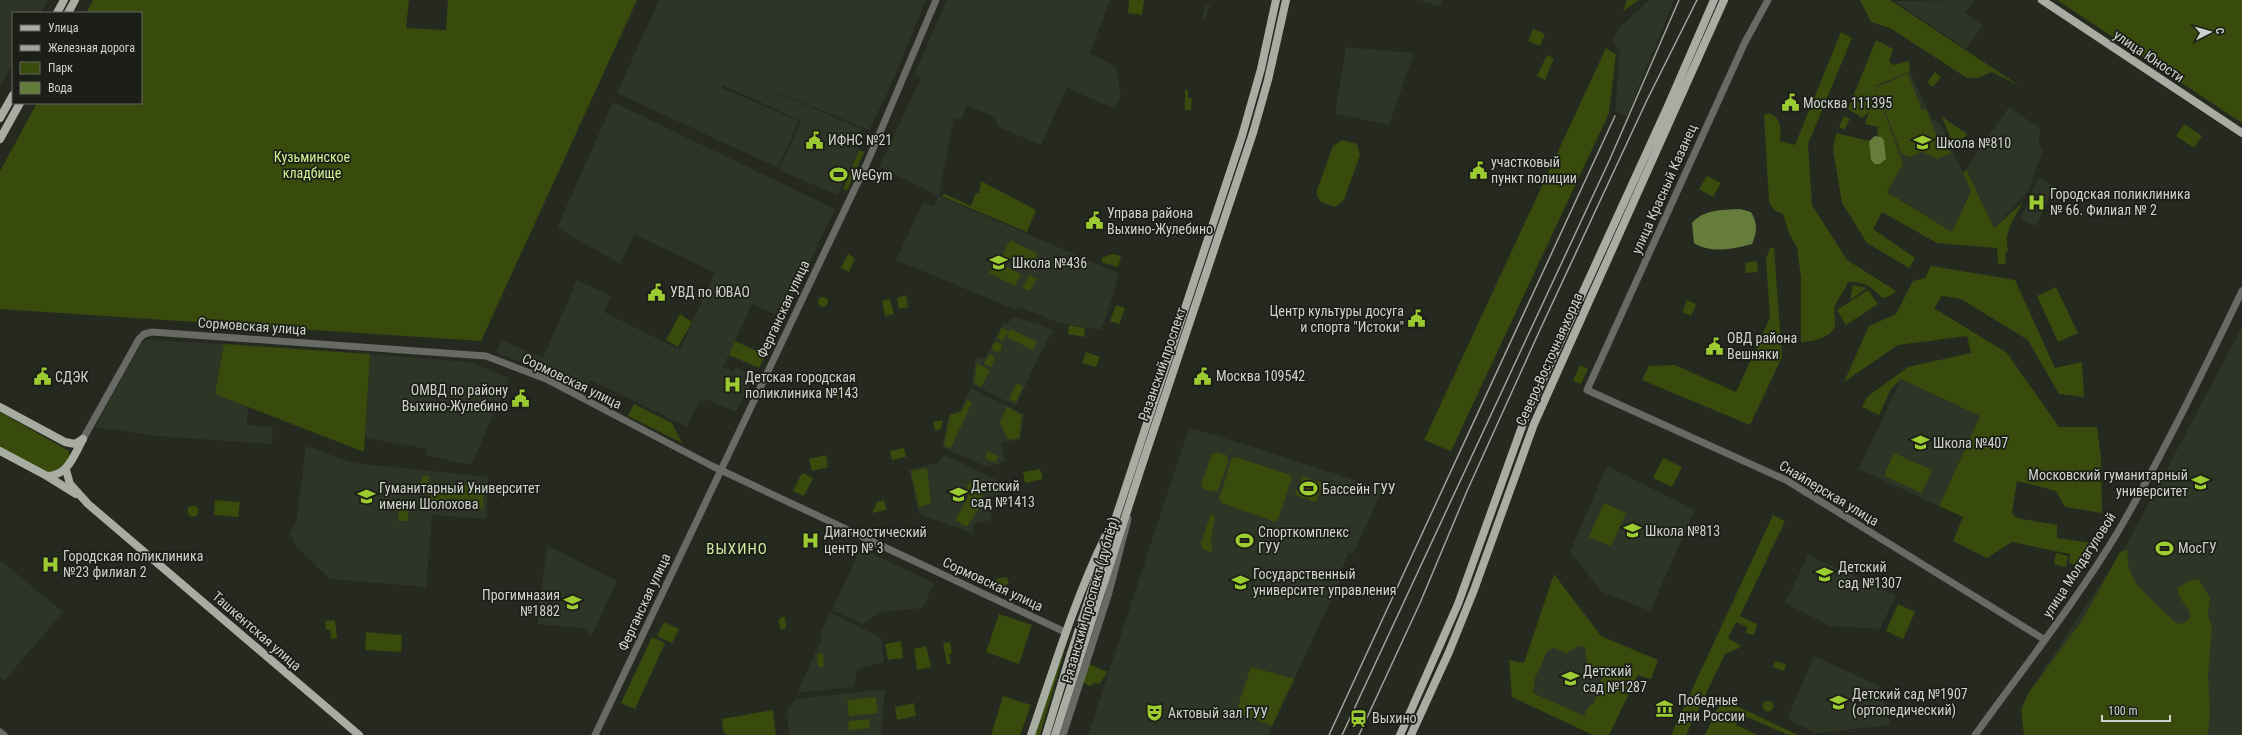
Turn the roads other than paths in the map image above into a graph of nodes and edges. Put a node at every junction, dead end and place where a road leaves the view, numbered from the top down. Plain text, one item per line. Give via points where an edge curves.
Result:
1 (64, 0) edge
2 (936, 0) edge
3 (1276, 0) edge
4 (1286, 0) edge
5 (1714, 0) edge
6 (1724, 0) edge
7 (1768, 0) edge
8 (2042, 0) edge
9 (74, 1) edge
10 (58, 12) edge
11 (68, 12) edge
12 (12, 97) edge
13 (19, 104) edge
14 (0, 118) edge
15 (2242, 133) edge
16 (0, 140) edge
17 (2242, 291) edge
18 (1587, 390) joint
19 (0, 407) edge
20 (83, 439) junction
21 (65, 442) junction
22 (0, 451) edge
23 (71, 460) junction
24 (66, 470) junction
25 (721, 470) junction
26 (1140, 471) junction
27 (47, 476) junction
28 (84, 500) junction
29 (1119, 508) junction
30 (1065, 632) junction
31 (2045, 640) junction
32 (0, 732) edge
33 (4, 735) edge
34 (359, 735) edge
35 (595, 735) edge
36 (1031, 735) edge
37 (1046, 735) edge
38 (1055, 735) edge
39 (1063, 735) edge
40 (1400, 735) edge
41 (1411, 735) edge
42 (1975, 735) edge

1 - 10 main road
2 - 25 street, Ферганская улица via 867,163
3 - 29 main road, Рязанский проспект via 1261,69 1240,142
4 - 26 main road, Рязанский проспект via 1253,133
5 - 40 main road, Северо-Восточная хорда via 1524,421 1458,604
6 - 41 main road, Северо-Восточная хорда via 1534,424 1469,603
7 - 18 street, улица Красный Казанец via 1745,42
8 - 15 main road, улица Юности
9 - 11 main road
12 - 14 main road
13 - 16 main road
17 - 31 street, улица Молдагуловой via 2170,437 2118,530
18 - 31 street, Снайперская улица via 1786,480
19 - 21 main road
20 - 21 main road via 75,444
20 - 23 main road
20 - 25 street, Сормовская улица via 139,339 144,334 152,332 486,356 563,387
21 - 23 main road via 71,452
22 - 27 main road, Ташкентская улица
23 - 24 main road
24 - 27 main road via 57,476
24 - 28 main road, Ташкентская улица via 70,484
25 - 30 street, Сормовская улица
25 - 35 street, Ферганская улица
26 - 38 main road, Рязанский проспект
26 - 39 street, Рязанский проспект (дублёр) via 1108,596
27 - 28 main road, Ташкентская улица
28 - 34 main road, Ташкентская улица
29 - 30 main road, Рязанский проспект (дублёр) via 1089,569
29 - 37 main road, Рязанский проспект
30 - 36 main road, Рязанский проспект (дублёр)
31 - 42 street, улица Молдагуловой
32 - 33 street

